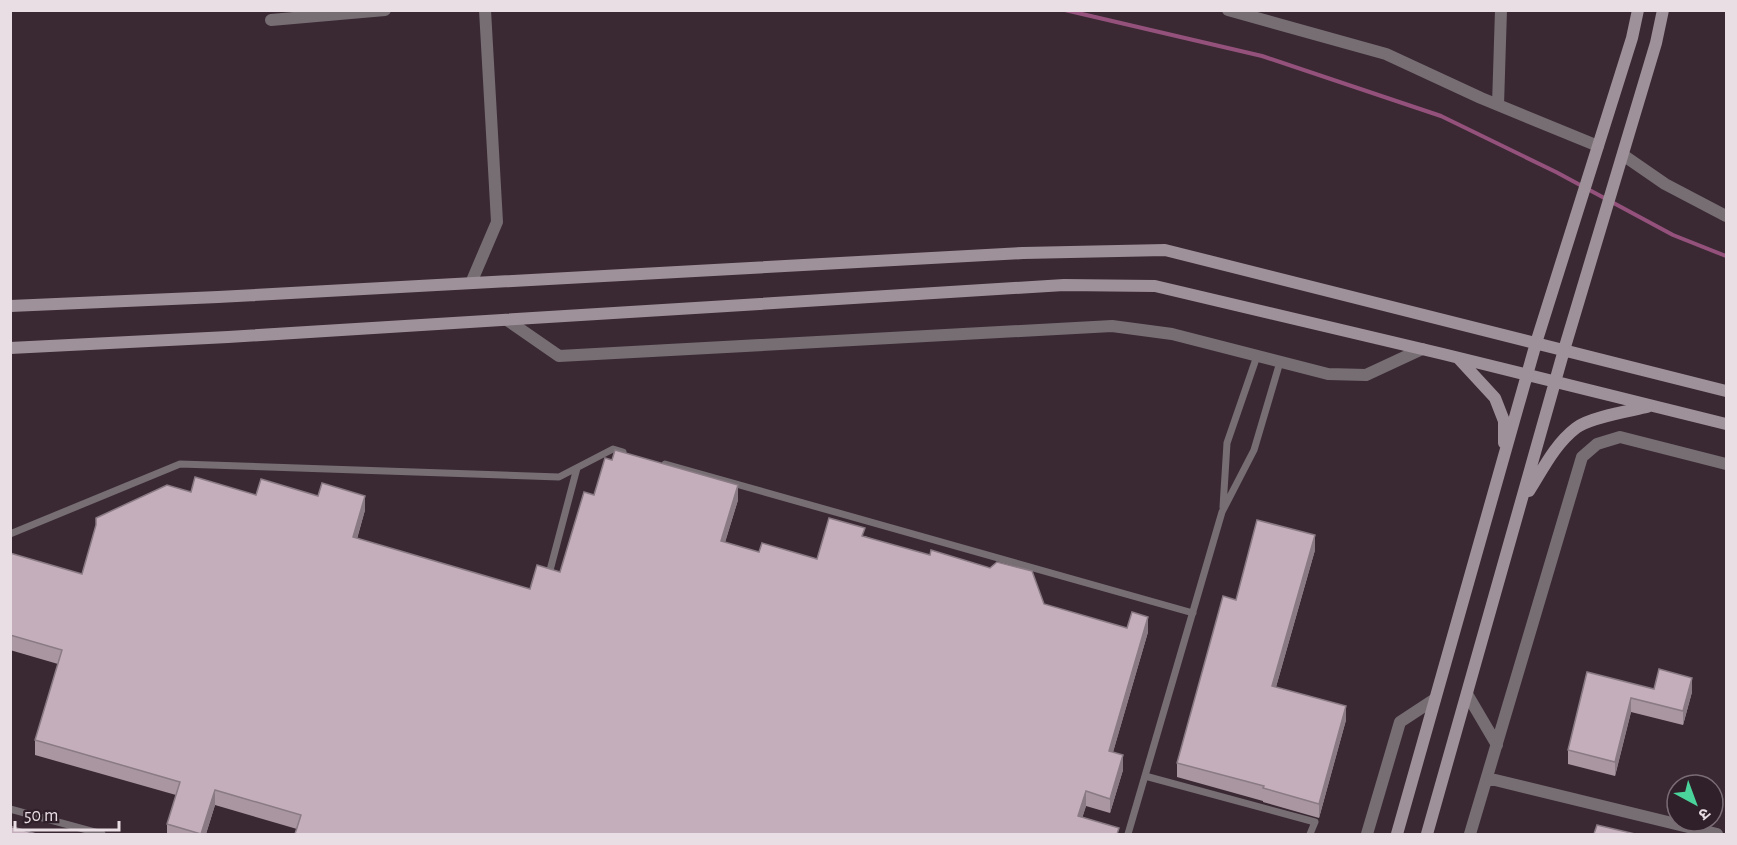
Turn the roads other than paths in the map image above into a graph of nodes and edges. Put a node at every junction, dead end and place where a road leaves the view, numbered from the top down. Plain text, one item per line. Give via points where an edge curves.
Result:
1 (385, 10) edge
2 (485, 10) edge
3 (1228, 10) edge
4 (1501, 10) edge
5 (1638, 10) edge
6 (1663, 10) edge
7 (271, 20) dead end
8 (1498, 105) junction
9 (1598, 146) junction
10 (1623, 155) junction
11 (1726, 216) edge
12 (471, 283) junction
13 (10, 306) edge
14 (507, 320) junction
15 (1536, 343) junction
16 (10, 348) edge
17 (1422, 349) junction
18 (1564, 350) junction
19 (1257, 356) junction
20 (1459, 358) junction
21 (1280, 362) junction
22 (1528, 375) junction
23 (1555, 382) junction
24 (1726, 391) edge
25 (1652, 406) junction
26 (1726, 424) edge
27 (636, 456) edge
28 (1504, 459) junction
29 (659, 462) edge
30 (1726, 464) edge
31 (577, 468) junction
32 (1521, 503) junction
33 (1222, 512) junction
34 (10, 534) edge
35 (549, 574) edge
36 (1193, 613) junction
37 (1467, 694) junction
38 (1435, 699) junction
39 (1497, 745) junction
40 (1145, 776) junction
41 (1487, 778) junction
42 (10, 809) edge
43 (102, 834) edge
44 (1128, 834) edge
45 (1310, 834) edge
46 (1367, 834) edge
47 (1397, 834) edge
48 (1426, 834) edge
49 (1470, 834) edge
50 (1718, 834) edge

1 - 7 street
2 - 12 street via 497,222
3 - 8 street via 1386,54
4 - 8 street
5 - 9 main road
6 - 10 main road
8 - 9 street
9 - 15 main road
10 - 11 street via 1665,184
10 - 18 main road
12 - 13 main road
12 - 15 main road via 1023,253 1165,250
14 - 16 main road
14 - 17 main road via 1064,285 1155,286
14 - 19 street via 559,356 1112,326 1172,334
15 - 18 main road
15 - 22 main road
17 - 20 main road
17 - 21 street via 1366,375 1328,374
18 - 23 main road
18 - 24 main road
19 - 21 street
19 - 33 lane via 1227,443
20 - 22 main road
20 - 28 main road via 1495,398 1504,421
21 - 33 lane via 1254,450
22 - 23 main road
22 - 28 main road
23 - 25 main road
23 - 32 main road
25 - 26 main road
25 - 32 main road via 1578,426 1556,449
27 - 31 lane via 613,450
28 - 38 main road
29 - 36 lane
30 - 39 street via 1620,437 1597,444 1582,457
31 - 34 lane via 559,477 180,464
31 - 35 lane
32 - 37 main road
33 - 36 lane
36 - 40 lane
37 - 39 street
37 - 48 main road
38 - 46 street via 1400,722
38 - 47 main road
39 - 41 street
40 - 44 lane
40 - 45 lane via 1315,822
41 - 49 street
41 - 50 street
42 - 43 lane

